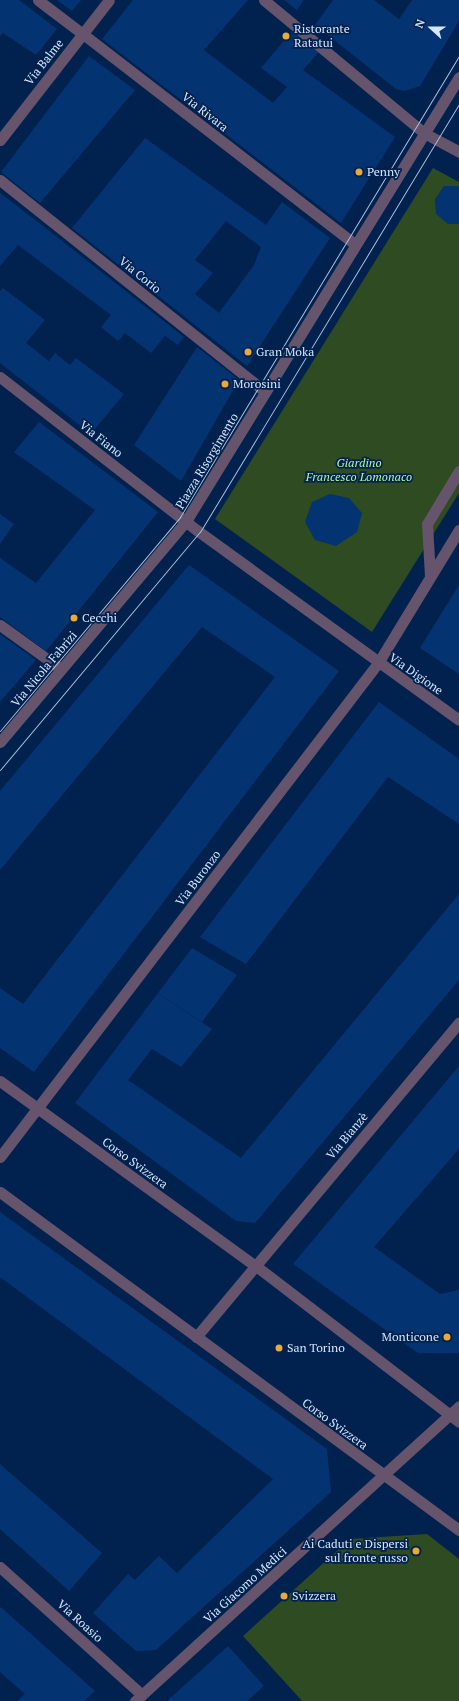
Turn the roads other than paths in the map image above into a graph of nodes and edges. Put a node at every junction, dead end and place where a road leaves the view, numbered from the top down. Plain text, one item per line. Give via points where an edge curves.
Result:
1 (38, 0) edge
2 (109, 0) edge
3 (264, 0) edge
4 (83, 34) junction
5 (459, 77) edge
6 (424, 133) junction
7 (0, 140) edge
8 (459, 152) edge
9 (0, 180) edge
10 (355, 244) junction
11 (0, 377) edge
12 (264, 391) junction
13 (459, 471) edge
14 (186, 521) junction
15 (459, 530) edge
16 (430, 576) junction
17 (0, 625) edge
18 (378, 663) junction
19 (61, 670) junction
20 (459, 720) edge
21 (0, 742) edge
22 (459, 1022) edge
23 (0, 1081) edge
24 (38, 1109) junction
25 (0, 1157) edge
26 (0, 1192) edge
27 (256, 1266) junction
28 (196, 1337) junction
29 (459, 1406) edge
30 (449, 1415) junction
31 (459, 1422) edge
32 (384, 1476) junction
33 (459, 1530) edge
34 (0, 1567) edge
35 (138, 1698) edge

1 - 4 street, Via Rivara
2 - 4 street, Via Balme
3 - 6 street
4 - 7 street, Via Balme
4 - 10 street, Via Rivara
5 - 6 street
6 - 8 street
6 - 10 street, Piazza Risorgimento
9 - 12 street, Via Corio
10 - 12 street, Piazza Risorgimento
11 - 14 street, Via Fiano
12 - 14 street, Piazza Risorgimento
13 - 16 street via 427,524
14 - 18 street, Piazza Risorgimento
14 - 19 street, Via Nicola Fabrizi
15 - 16 street
16 - 18 street
17 - 19 street
18 - 20 street, Via Digione
18 - 24 street, Via Buronzo
19 - 21 street, Via Nicola Fabrizi
22 - 27 street, Via Bianzè
23 - 24 street, Corso Svizzera
24 - 25 street
24 - 27 street, Corso Svizzera
26 - 28 street, Corso Svizzera
27 - 28 street
27 - 30 street, Corso Svizzera
28 - 32 street, Corso Svizzera
29 - 30 street, Via Giacomo Medici
30 - 31 street, Corso Svizzera
30 - 32 street, Via Giacomo Medici
32 - 33 street, Corso Svizzera
32 - 35 street, Via Giacomo Medici
34 - 35 street, Via Roasio

